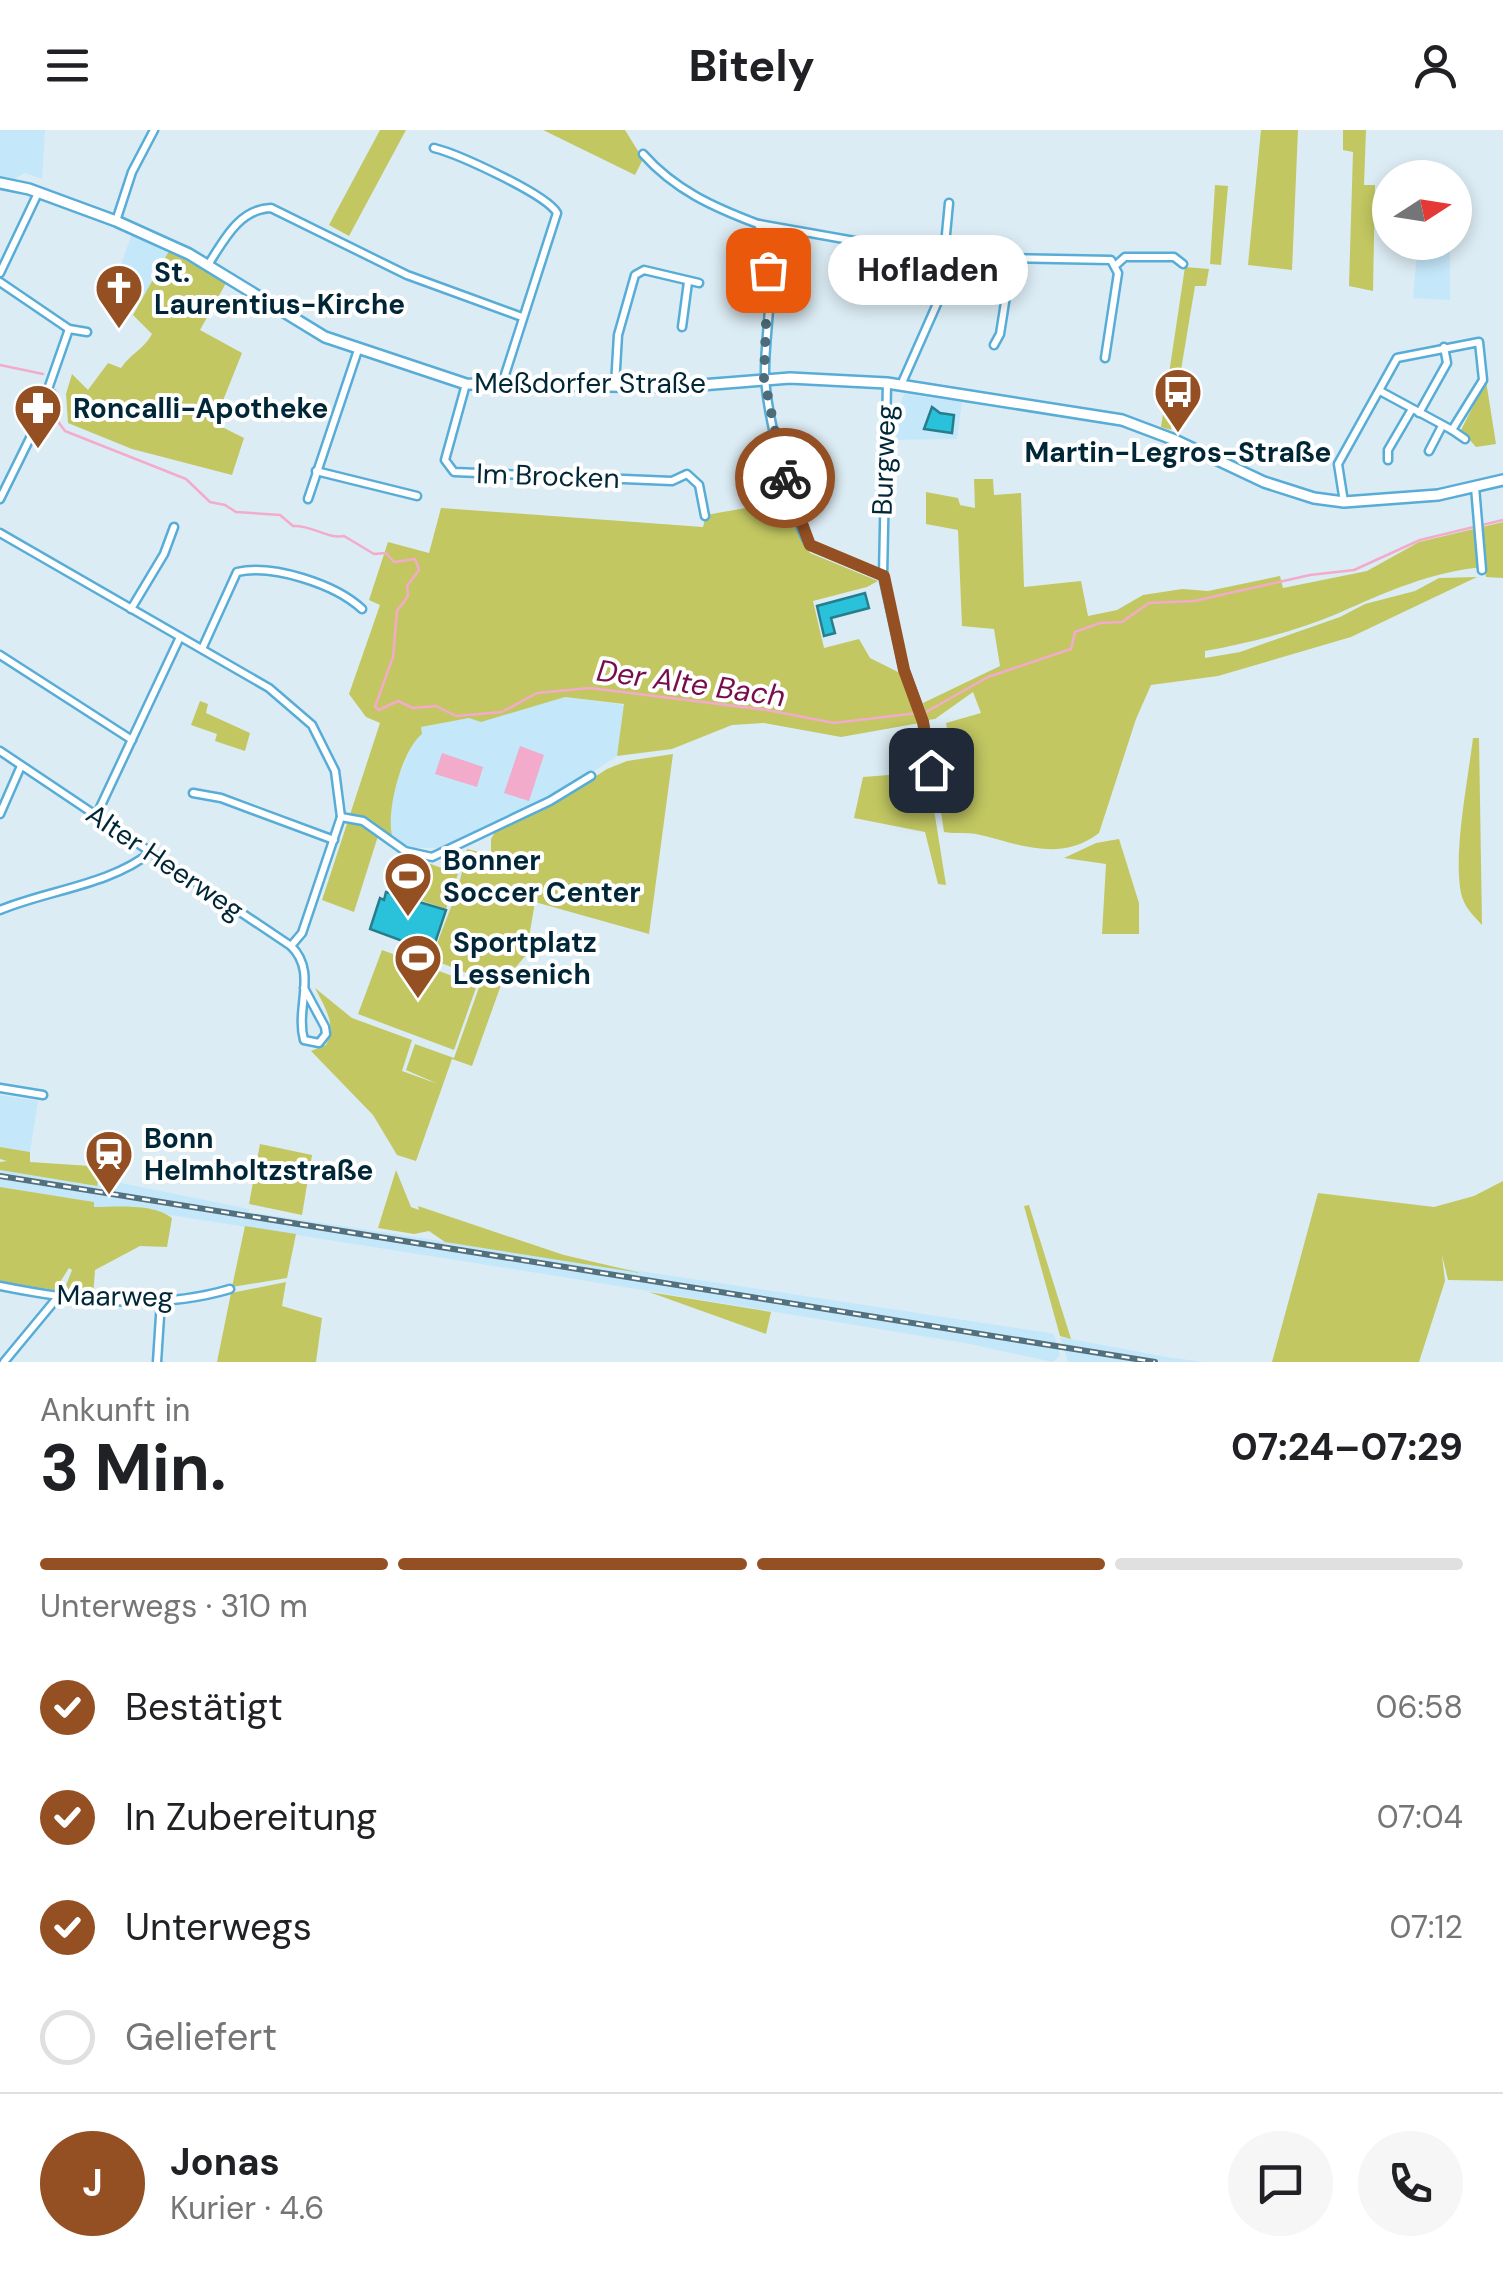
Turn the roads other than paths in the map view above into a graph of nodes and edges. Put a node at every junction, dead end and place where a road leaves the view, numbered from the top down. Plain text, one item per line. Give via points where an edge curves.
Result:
1 (154, 130) edge
2 (434, 148) dead end
3 (643, 154) dead end
4 (0, 183) edge
5 (38, 192) junction
6 (261, 198) dead end
7 (949, 203) dead end
8 (262, 208) junction
9 (116, 221) junction
10 (758, 224) junction
11 (945, 257) junction
12 (1012, 258) junction
13 (208, 264) junction
14 (1184, 264) dead end
15 (1116, 265) junction
16 (0, 272) edge
17 (0, 282) edge
18 (688, 282) junction
19 (699, 283) dead end
20 (522, 317) junction
21 (682, 327) dead end
22 (69, 329) junction
23 (87, 332) dead end
24 (994, 344) dead end
25 (1444, 347) junction
26 (358, 350) junction
27 (1105, 358) dead end
28 (764, 378) junction
29 (887, 382) junction
30 (466, 384) junction
31 (502, 384) junction
32 (902, 385) junction
33 (615, 386) junction
34 (1380, 390) junction
35 (1415, 411) junction
36 (1442, 426) junction
37 (1452, 430) junction
38 (1465, 438) dead end
39 (1430, 451) dead end
40 (1388, 460) dead end
41 (316, 471) junction
42 (1503, 480) edge
43 (1475, 487) junction
44 (416, 496) dead end
45 (0, 499) edge
46 (308, 499) dead end
47 (1344, 502) junction
48 (705, 516) dead end
49 (174, 527) dead end
50 (0, 534) edge
51 (1482, 570) dead end
52 (884, 576) junction
53 (131, 609) junction
54 (362, 609) dead end
55 (180, 637) junction
56 (202, 649) junction
57 (0, 655) edge
58 (132, 740) junction
59 (0, 751) edge
60 (21, 766) junction
61 (931, 770) dead end
62 (591, 776) dead end
63 (193, 793) dead end
64 (0, 814) edge
65 (96, 816) junction
66 (341, 818) junction
67 (334, 840) junction
68 (151, 852) junction
69 (0, 910) edge
70 (291, 946) junction
71 (304, 988) junction
72 (31, 1083) dead end
73 (0, 1088) edge
74 (30, 1092) junction
75 (43, 1095) dead end
76 (0, 1286) edge
77 (230, 1289) dead end
78 (56, 1298) junction
79 (161, 1301) junction
80 (4, 1362) edge
81 (157, 1362) edge

1 - 9 street
2 - 20 street via 554,208
3 - 10 street via 671,182
4 - 5 street, Meßdorfer Straße
5 - 9 street, Meßdorfer Straße
5 - 16 street
6 - 8 street
7 - 11 street, Burgweg
8 - 13 street via 240,220
8 - 20 street via 417,280
9 - 13 street, Meßdorfer Straße
10 - 11 street
10 - 28 street via 768,254
11 - 12 street
11 - 32 street, Burgweg via 933,318
12 - 15 street
12 - 24 street
13 - 26 street, Meßdorfer Straße via 325,338
14 - 15 street via 1174,257 1125,257
15 - 27 street
17 - 22 street
18 - 19 street
18 - 21 street
18 - 33 street via 644,270 636,275 618,335
20 - 31 street
22 - 23 street
22 - 45 street via 33,432
25 - 34 street via 1397,358
25 - 35 street via 1446,362
25 - 37 street via 1478,342 1483,380
26 - 30 street, Meßdorfer Straße
26 - 41 street
28 - 29 street, Meßdorfer Straße
28 - 33 street, Meßdorfer Straße
28 - 52 street via 788,494 806,538
29 - 32 street, Meßdorfer Straße
29 - 52 street, Burgweg
30 - 31 street, Meßdorfer Straße
30 - 48 street, Im Brocken via 445,460 454,472 672,480 686,474 699,485
31 - 33 street, Meßdorfer Straße
32 - 47 street, Meßdorfer Straße via 1122,420 1289,492
34 - 35 street
34 - 47 street via 1338,464
35 - 36 street
35 - 40 street
36 - 37 street
36 - 39 street
37 - 38 street
41 - 44 street
41 - 46 street
42 - 43 street, Meßdorfer Straße
43 - 47 street, Meßdorfer Straße
43 - 51 street
49 - 53 street
50 - 53 street
52 - 61 street, Burgweg
53 - 55 street
54 - 56 street via 310,582 252,569 236,572
55 - 56 street
55 - 58 street
56 - 66 street via 288,701 312,725 335,771
57 - 58 street
58 - 65 street
59 - 60 street, Alter Heerweg
60 - 64 street
60 - 65 street, Alter Heerweg
62 - 66 street via 432,857 405,851 363,820
63 - 67 street
65 - 68 street, Alter Heerweg
66 - 67 street
67 - 70 street via 302,933
68 - 69 street via 110,874
68 - 70 street, Alter Heerweg
70 - 71 street via 303,964
71 - 71 street via 304,1040 319,1044 325,1027
72 - 74 street
73 - 74 street
74 - 75 street
76 - 78 street, Maarweg
77 - 79 street, Maarweg
78 - 79 street, Maarweg
78 - 80 street
79 - 81 street

